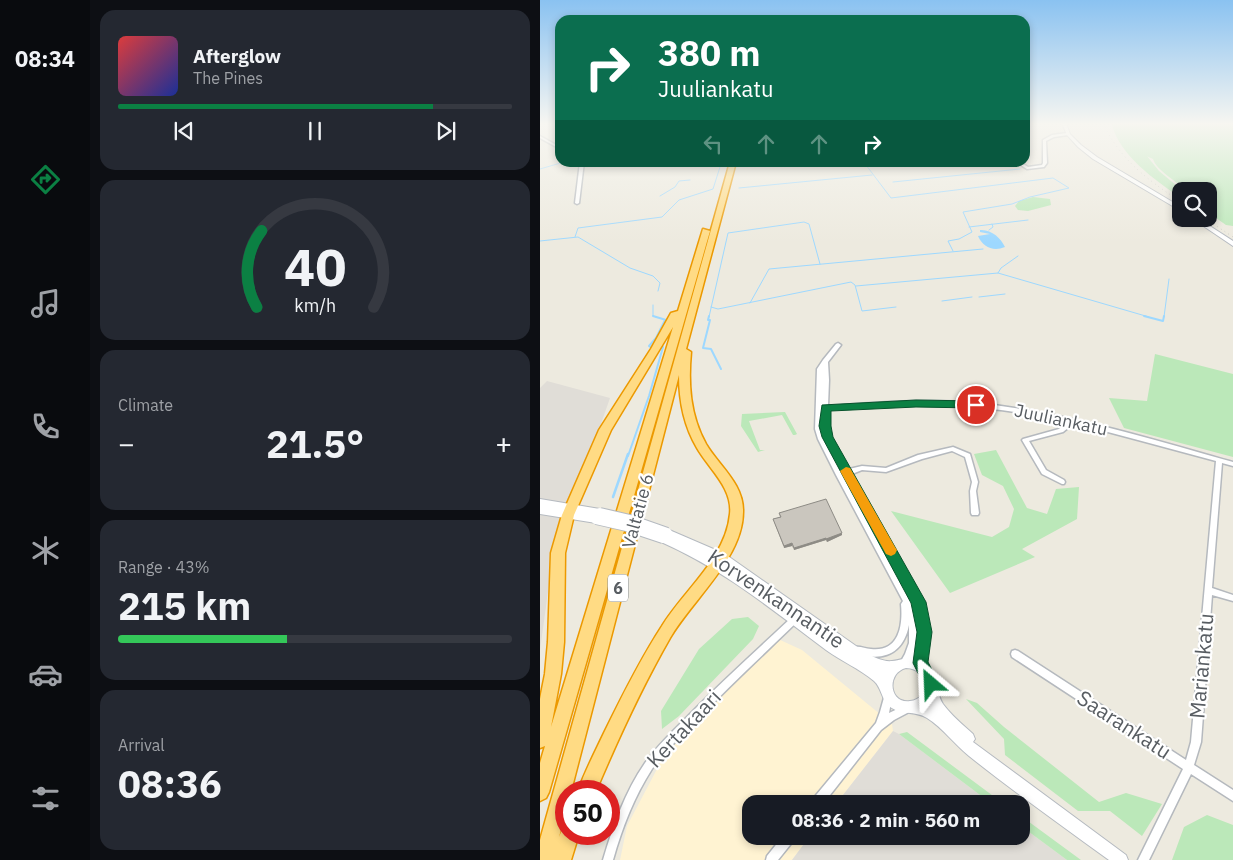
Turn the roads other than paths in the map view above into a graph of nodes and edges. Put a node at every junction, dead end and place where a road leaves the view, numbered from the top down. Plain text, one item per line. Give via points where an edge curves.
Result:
1 (1045, 163) edge
2 (1103, 163) edge
3 (581, 167) edge
4 (726, 167) edge
5 (731, 167) edge
6 (1025, 167) edge
7 (1172, 203) edge
8 (577, 204) dead end
9 (713, 220) junction
10 (1208, 227) edge
11 (1233, 244) edge
12 (691, 282) junction
13 (690, 316) junction
14 (838, 345) dead end
15 (822, 408) junction
16 (1073, 421) junction
17 (1219, 460) junction
18 (1233, 464) edge
19 (843, 474) junction
20 (1062, 482) dead end
21 (540, 503) edge
22 (540, 510) edge
23 (569, 511) junction
24 (975, 513) dead end
25 (598, 516) joint
26 (718, 561) junction
27 (1208, 590) junction
28 (904, 595) junction
29 (1233, 598) edge
30 (794, 620) junction
31 (838, 641) junction
32 (1015, 654) dead end
33 (899, 665) junction
34 (923, 668) junction
35 (886, 690) junction
36 (931, 690) junction
37 (913, 706) junction
38 (878, 727) junction
39 (540, 740) edge
40 (1190, 767) junction
41 (999, 769) junction
42 (592, 780) edge
43 (540, 792) edge
44 (823, 795) edge
45 (1233, 796) edge
46 (566, 845) edge
47 (783, 845) edge
48 (610, 859) edge
49 (544, 860) edge
50 (561, 860) edge
51 (771, 860) edge
52 (1121, 860) edge
53 (1143, 860) edge

1 - 6 street
2 - 7 street
3 - 8 street
4 - 9 highway, 6
5 - 9 highway, 6
9 - 12 highway, Valtatie 6 / 6
9 - 13 highway, Valtatie 6 / 6
10 - 11 main road
12 - 23 highway via 666,333 605,430
12 - 43 highway, Valtatie 6 / 6
13 - 26 highway via 684,376 686,408 702,447 732,489 737,511 732,535
13 - 49 highway, Valtatie 6 / 6
14 - 15 street via 825,361 827,374
15 - 16 street, Juuliankatu via 976,405
15 - 19 street via 818,428 821,439
16 - 17 street, Juuliankatu
16 - 20 street via 1061,431 1025,440 1044,472
17 - 18 street, Juuliankatu
17 - 27 street, Mariankatu
19 - 24 street via 862,468 886,470 953,449 968,456 975,482
19 - 28 street
19 - 34 street via 919,602 925,632 920,663
21 - 23 street, Korvenkannantie
22 - 23 street, Korvenkannantie
23 - 25 street, Korvenkannantie
23 - 39 highway via 558,553 553,674
25 - 26 main road, Korvenkannantie, bridge via 665,536
26 - 30 main road, Korvenkannantie
26 - 31 main road, Korvenkannantie
26 - 42 highway via 667,630 637,684
27 - 29 street
27 - 40 street, Mariankatu via 1196,742
28 - 31 street via 905,630 902,639 891,650 875,654
28 - 33 street via 913,617 914,638 911,653
30 - 35 main road, Korvenkannantie via 874,674
30 - 48 street, Kertakaari via 657,755 624,809 613,839
31 - 33 main road, Korvenkannantie via 874,664
32 - 40 street, Saarankatu
33 - 34 street
33 - 35 street via 886,677
34 - 36 street via 930,678
35 - 37 street via 898,704
35 - 38 street via 885,712
36 - 37 street via 926,700
36 - 41 main road via 939,708
37 - 38 street via 891,716
37 - 41 street via 932,714
38 - 44 street
40 - 45 street, Saarankatu
40 - 53 street, Mariankatu
41 - 52 street
46 - 50 highway
47 - 51 street

